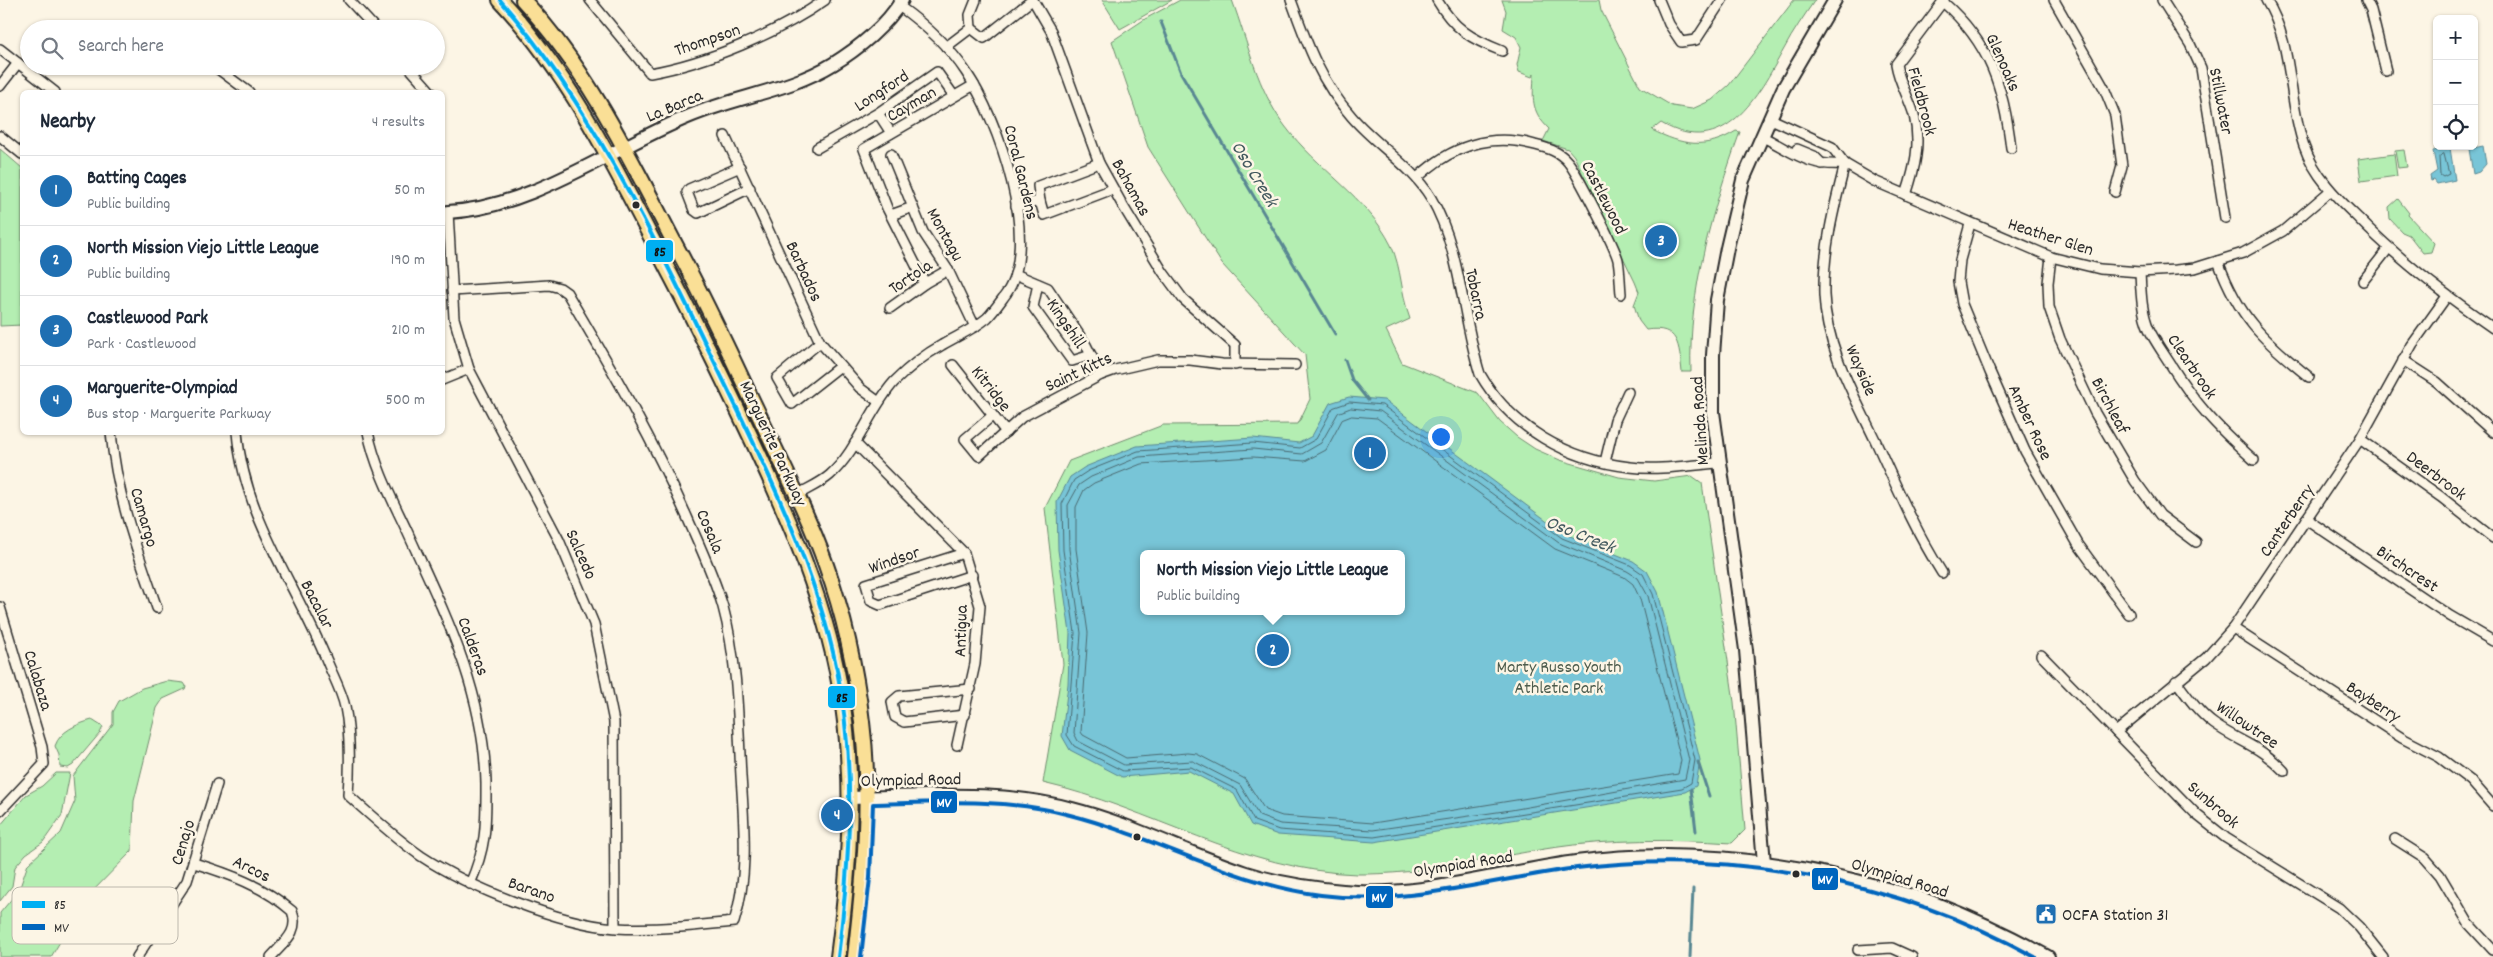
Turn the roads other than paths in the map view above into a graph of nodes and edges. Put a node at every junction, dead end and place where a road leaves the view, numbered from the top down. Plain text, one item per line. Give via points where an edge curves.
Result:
1 (349, 0) edge
2 (500, 0) edge
3 (523, 0) edge
4 (590, 0) edge
5 (825, 0) edge
6 (976, 0) edge
7 (1032, 0) edge
8 (1291, 0) edge
9 (1438, 0) edge
10 (1660, 0) edge
11 (1722, 0) edge
12 (1835, 0) edge
13 (2054, 0) edge
14 (2162, 0) edge
15 (2266, 0) edge
16 (2366, 0) edge
17 (1943, 1) edge
18 (900, 3) edge
19 (368, 20) edge
20 (971, 28) junction
21 (946, 47) junction
22 (0, 49) edge
23 (1502, 51) dead end
24 (18, 63) joint
25 (2386, 71) dead end
26 (33, 75) edge
27 (226, 75) edge
28 (416, 75) edge
29 (974, 84) junction
30 (0, 86) edge
31 (52, 90) edge
32 (246, 90) edge
33 (429, 90) edge
34 (954, 96) junction
35 (878, 113) junction
36 (1769, 118) junction
37 (891, 133) junction
38 (0, 136) edge
39 (725, 136) dead end
40 (1761, 136) junction
41 (1825, 144) junction
42 (624, 146) junction
43 (817, 148) dead end
44 (2011, 148) dead end
45 (20, 152) edge
46 (892, 154) dead end
47 (607, 155) junction
48 (1099, 162) junction
49 (1821, 163) junction
50 (1845, 164) junction
51 (740, 167) junction
52 (1417, 178) junction
53 (750, 188) junction
54 (1113, 189) junction
55 (2330, 191) junction
56 (2115, 192) dead end
57 (1906, 195) junction
58 (1040, 201) junction
59 (1016, 206) junction
60 (913, 207) junction
61 (446, 212) edge
62 (891, 216) junction
63 (2225, 218) dead end
64 (1970, 224) junction
65 (2388, 249) junction
66 (2051, 257) junction
67 (2218, 261) junction
68 (948, 270) junction
69 (2140, 272) junction
70 (1015, 274) junction
71 (2363, 281) dead end
72 (925, 283) junction
73 (1038, 284) junction
74 (452, 292) junction
75 (1621, 294) dead end
76 (2447, 296) junction
77 (890, 308) dead end
78 (975, 327) junction
79 (2493, 328) edge
80 (820, 342) junction
81 (1091, 355) junction
82 (2403, 360) junction
83 (953, 365) dead end
84 (1235, 365) junction
85 (1295, 365) dead end
86 (839, 367) junction
87 (469, 369) junction
88 (1101, 375) junction
89 (2309, 377) dead end
90 (445, 379) edge
91 (1628, 392) dead end
92 (879, 402) junction
93 (992, 416) junction
94 (1006, 432) junction
95 (2493, 432) edge
96 (111, 435) edge
97 (237, 435) edge
98 (368, 435) edge
99 (2360, 439) junction
100 (855, 443) junction
101 (2254, 460) dead end
102 (1605, 462) junction
103 (1719, 463) junction
104 (797, 495) junction
105 (2306, 519) junction
106 (2493, 538) edge
107 (2196, 542) dead end
108 (964, 553) junction
109 (1942, 573) dead end
110 (972, 575) junction
111 (0, 607) edge
112 (157, 608) dead end
113 (2129, 614) dead end
114 (2234, 628) junction
115 (2493, 641) edge
116 (2041, 655) dead end
117 (2176, 681) junction
118 (971, 689) junction
119 (965, 715) junction
120 (2116, 732) junction
121 (957, 745) dead end
122 (2284, 771) dead end
123 (217, 784) dead end
124 (348, 795) joint
125 (850, 798) junction
126 (867, 798) junction
127 (2493, 806) edge
128 (0, 811) edge
129 (2395, 839) dead end
130 (194, 863) junction
131 (1764, 863) junction
132 (470, 884) junction
133 (178, 897) edge
134 (734, 922) joint
135 (615, 928) junction
136 (146, 944) edge
137 (1858, 950) dead end
138 (2493, 950) edge
139 (137, 957) edge
140 (271, 957) edge
141 (838, 957) edge
142 (855, 957) edge
143 (1912, 957) edge
144 (2048, 957) edge
145 (2383, 957) edge

1 - 19 street
2 - 47 main road, Marguerite Parkway via 567,85
3 - 42 main road, Marguerite Parkway via 573,62
4 - 5 street, Thompson via 650,73 668,70 769,34
6 - 20 street via 970,15
7 - 20 street via 984,38
7 - 48 street, Bahamas via 1052,31
8 - 52 street, Tobarra via 1312,58 1330,90 1352,118
9 - 23 street via 1458,28 1468,36
10 - 11 street via 1669,24 1681,42 1696,40
12 - 36 main road, Melinda Road
13 - 56 street via 2104,88 2115,114 2122,166
14 - 63 street, Stillwater via 2201,68
15 - 55 street via 2284,38 2304,146
16 - 25 street via 2374,18
17 - 44 street, Glenoaks via 1964,20 1984,51 2006,107
17 - 57 street, Fieldbrook via 1896,64 1899,81 1913,114 1918,148
18 - 21 street, Coral Gardens
18 - 42 main road, La Barca via 862,43 804,80 709,108
20 - 21 street
21 - 29 street, Coral Gardens
22 - 24 street
24 - 30 street
26 - 31 street
27 - 32 street
28 - 33 street
29 - 34 street, Cayman
29 - 59 street, Coral Gardens via 995,128
34 - 35 street, Longford via 937,72
34 - 37 street, Cayman
35 - 37 street
35 - 43 street, Longford
36 - 40 main road, Melinda Road
36 - 41 street, Heather Glen
37 - 62 street, Cayman via 864,149
38 - 45 street
39 - 51 street, Barbados
40 - 49 street via 1790,152
40 - 103 main road, Melinda Road via 1743,180 1717,300 1713,403
41 - 49 street
41 - 50 street, Heather Glen via 1832,147
42 - 47 main road, La Barca
42 - 104 main road, Marguerite Parkway via 712,313
46 - 60 street, Montagu
47 - 61 main road, La Barca via 523,197 485,208
47 - 125 main road, Marguerite Parkway via 700,331 788,514 816,594 843,704
48 - 54 street, Bahamas
48 - 58 street via 1038,186
49 - 50 street
50 - 57 street, Heather Glen via 1874,182
50 - 109 street, Wayside via 1831,220 1826,260 1824,296 1831,340 1922,540
51 - 53 street, Barbados
51 - 53 street via 688,189 694,210 698,213
52 - 75 street, Castlewood via 1433,163 1476,142 1498,139 1521,141 1553,150 1568,161 1618,258
52 - 102 street, Tobarra via 1442,220 1474,357 1489,390 1511,415 1546,441
53 - 80 street, Barbados
54 - 58 street via 1044,215
54 - 84 street, Bahamas via 1182,299 1235,345
55 - 65 street
55 - 67 street, Heather Glen via 2310,210 2263,243
57 - 64 street, Heather Glen
58 - 59 street
59 - 70 street, Coral Gardens via 1020,229
60 - 62 street
60 - 68 street, Montagu via 923,232
61 - 74 street, Salcedo
62 - 72 street
64 - 66 street, Heather Glen
64 - 113 street, Amber Rose via 1960,260 1958,282 1962,304 2025,451 2078,544
65 - 71 street
65 - 76 street
66 - 69 street, Heather Glen via 2100,269
66 - 107 street, Birchleaf via 2049,307 2094,413 2135,481 2160,515
67 - 69 street, Heather Glen via 2195,268
67 - 89 street via 2233,298 2249,323
68 - 72 street, Tortola
68 - 78 street, Montagu
69 - 101 street, Clearbrook via 2142,305 2149,329 2164,354 2190,395 2215,425
70 - 73 street, Kingshill
70 - 78 street, Coral Gardens via 1007,292 989,316
72 - 77 street, Tortola
73 - 81 street, Kingshill via 1048,288
73 - 81 street, Kingshill via 1033,307 1072,361
74 - 87 street, Salcedo via 454,318
74 - 134 street, Cosala via 549,286 567,293 623,388 669,476 709,568 731,645 737,695 744,835 741,901
76 - 79 street
76 - 82 street, Canterberry
78 - 92 street, Coral Gardens via 919,360
80 - 86 street, Barbados
80 - 86 street via 777,378 792,404
81 - 88 street, Kingshill
82 - 95 street via 2437,382
82 - 99 street, Canterberry
83 - 93 street, Kitridge
84 - 85 street, Saint Kitts
84 - 88 street, Saint Kitts via 1158,360
86 - 92 street, Barbados
87 - 90 street
87 - 135 street, Salcedo via 559,540 594,624 614,722
88 - 94 street, Saint Kitts via 1022,417
91 - 102 street via 1615,420
92 - 100 street, Coral Gardens
93 - 94 street, Kitridge
93 - 94 street, Saint Kitts via 965,439 979,456
96 - 112 street, Camargo via 125,513
97 - 124 street, Bacalar via 244,479 258,519 321,647 345,706 350,756
98 - 132 street, Calderas via 371,450 389,493 460,649 474,693 485,771 486,824 482,857
99 - 105 street, Canterberry
99 - 106 street, Deerbrook
100 - 104 street, Coral Gardens via 828,477
100 - 108 street, Antigua
102 - 103 street, Tobarra via 1631,468
103 - 131 main road, Melinda Road via 1746,650
104 - 126 main road, Marguerite Parkway via 827,566 842,620 862,723
105 - 114 street, Canterberry
105 - 115 street, Birchcrest via 2450,616
108 - 110 street, Antigua
108 - 110 street, Windsor via 866,584 871,601 880,605
110 - 118 street, Antigua via 980,606
111 - 128 street, Calabaza via 42,747 44,764
114 - 117 street, Canterberry via 2206,658
114 - 127 street, Bayberry via 2402,738 2439,757 2471,781
116 - 120 street, Sunbrook
117 - 120 street, Canterberry
117 - 122 street, Willowtree via 2196,707 2215,724 2271,757
118 - 119 street, Antigua
118 - 119 street via 899,696 892,702 895,717 904,722
119 - 121 street, Antigua
120 - 145 street, Sunbrook via 2213,828 2338,908 2359,927
123 - 130 street, Cenajo
124 - 132 street, Barano via 420,855
125 - 126 main road, Olympiad Road
125 - 141 main road, Marguerite Parkway via 849,855
126 - 131 main road, Olympiad Road via 998,796 1056,805 1087,813 1250,874 1290,884 1348,892 1410,890 1611,858
126 - 142 main road, Marguerite Parkway via 864,877
129 - 138 street via 2425,858 2440,875 2469,924
130 - 133 street, Cenajo
130 - 140 street, Arcos via 258,887 292,911 295,926 292,934
131 - 144 main road, Olympiad Road via 1852,880 1934,903
132 - 135 street, Barano via 565,917
134 - 135 street, Barano via 673,928
136 - 139 street, Cenajo
137 - 143 street via 1892,948

